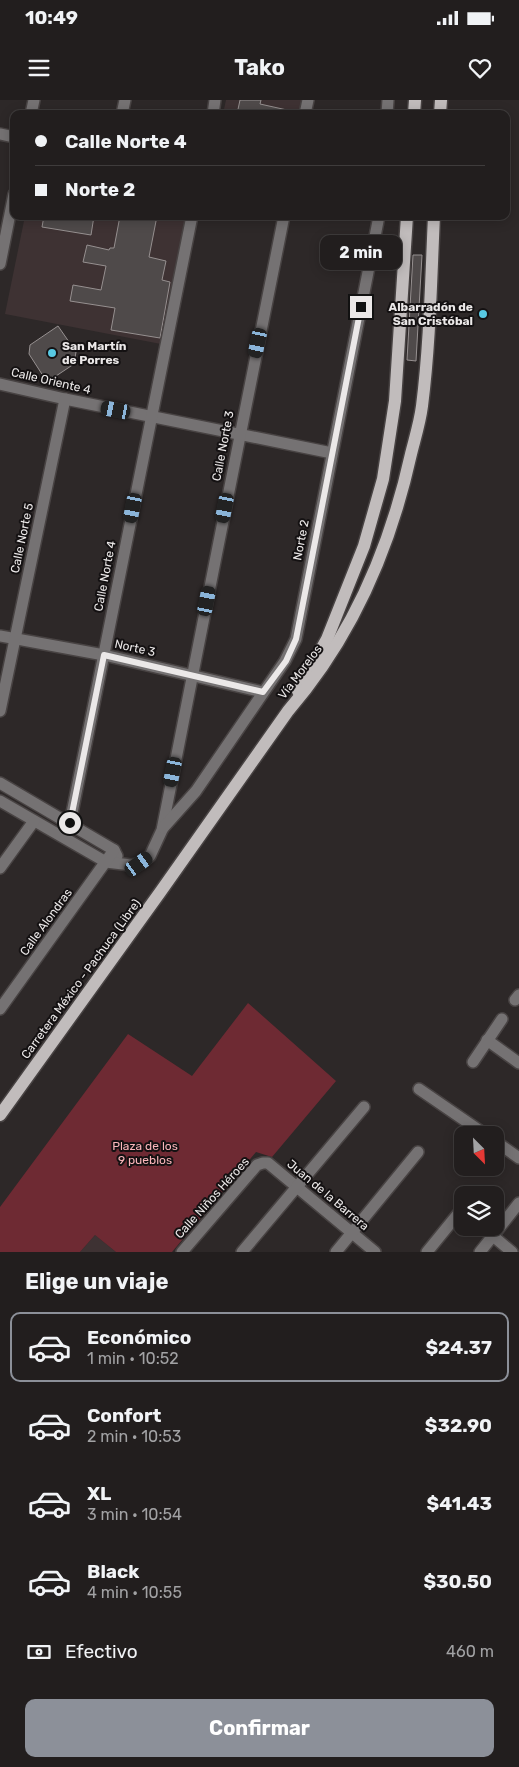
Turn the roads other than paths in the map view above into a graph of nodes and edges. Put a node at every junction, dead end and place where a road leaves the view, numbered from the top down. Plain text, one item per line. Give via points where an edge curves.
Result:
1 (10, 214) edge
2 (191, 220) edge
3 (283, 220) edge
4 (378, 220) edge
5 (407, 220) edge
6 (434, 220) edge
7 (0, 264) edge
8 (0, 384) edge
9 (65, 399) junction
10 (151, 417) junction
11 (240, 434) junction
12 (332, 453) junction
13 (0, 636) edge
14 (15, 639) junction
15 (104, 655) junction
16 (193, 675) junction
17 (263, 692) junction
18 (288, 711) junction
19 (0, 712) edge
20 (0, 783) edge
21 (0, 801) edge
22 (34, 821) junction
23 (70, 823) junction
24 (162, 830) junction
25 (114, 850) junction
26 (106, 862) junction
27 (122, 864) junction
28 (0, 868) edge
29 (4, 996) edge
30 (0, 1009) edge
31 (502, 1019) dead end
32 (487, 1040) junction
33 (473, 1062) dead end
34 (519, 1063) edge
35 (419, 1089) dead end
36 (364, 1107) dead end
37 (0, 1115) edge
38 (473, 1126) edge
39 (504, 1148) edge
40 (418, 1152) dead end
41 (519, 1158) edge
42 (263, 1163) joint
43 (298, 1188) junction
44 (519, 1203) edge
45 (454, 1219) edge
46 (504, 1222) edge
47 (352, 1233) junction
48 (493, 1236) joint
49 (182, 1252) edge
50 (242, 1252) edge
51 (336, 1252) edge
52 (375, 1252) edge
53 (427, 1252) edge
54 (480, 1252) edge
55 (512, 1252) edge

1 - 7 street
2 - 10 street, Calle Norte 4
3 - 11 street, Calle Norte 3
4 - 12 street, Norte 2
5 - 18 main road, Vía Morelos via 395,401 383,479 364,546 327,639
6 - 18 main road, Vía Morelos via 422,406 404,489 382,555 355,614 312,683
8 - 9 street, Calle Oriente 4
9 - 10 street, Calle Oriente 4
9 - 14 street, Calle Norte 5
10 - 11 street, Calle Oriente 4
10 - 15 street, Calle Norte 4
11 - 12 street, Calle Oriente 4
11 - 16 street, Calle Norte 3
12 - 17 street, Norte 2 via 296,639 286,661
13 - 14 street, Norte 3
14 - 15 street, Norte 3
14 - 19 street, Calle Norte 5
15 - 16 street, Norte 3
15 - 23 street, Calle Norte 4
16 - 17 street, Norte 3
16 - 24 street, Calle Norte 3
17 - 24 street, Norte 2 via 196,791
18 - 37 main road, Carretera México - Pachuca (Libre)
20 - 23 street
21 - 22 street
22 - 26 street
22 - 28 street
23 - 25 street
24 - 27 street, Calle Norte 3 via 150,856 139,864
25 - 26 street, Calle Alondras
25 - 27 street
26 - 27 street, Calle Norte 3
26 - 29 street, Calle Alondras
29 - 30 street, Calle Alondras
31 - 32 street
32 - 33 street
32 - 34 street
35 - 38 street
36 - 43 street
39 - 41 street
40 - 47 street
42 - 43 street, Juan de la Barrera
42 - 49 street, Calle Niños Héroes via 257,1165
43 - 47 street, Juan de la Barrera
43 - 50 street
44 - 46 street
45 - 53 street
47 - 51 street
47 - 52 street, Juan de la Barrera
48 - 54 street
48 - 55 street

